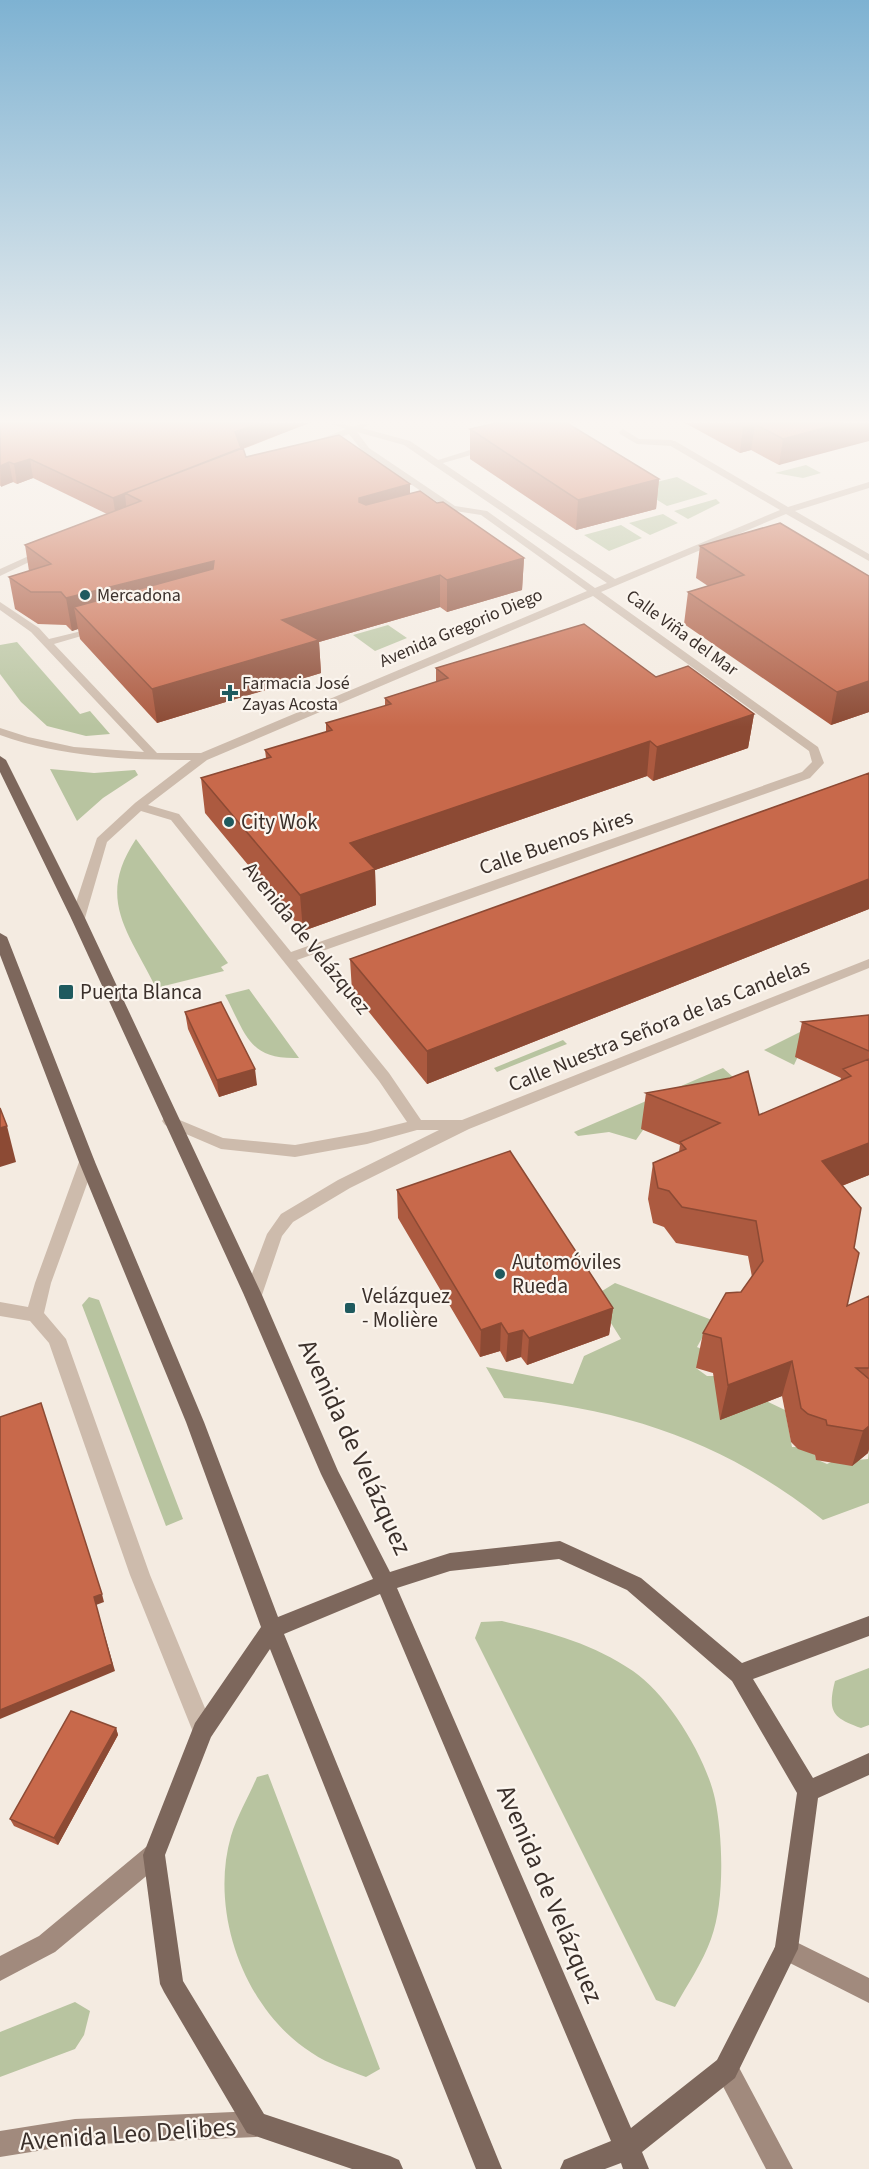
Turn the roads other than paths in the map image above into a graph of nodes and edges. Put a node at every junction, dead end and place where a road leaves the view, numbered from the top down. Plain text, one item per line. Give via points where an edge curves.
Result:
1 (500, 524) edge
2 (528, 524) edge
3 (753, 524) edge
4 (809, 524) edge
5 (52, 549) edge
6 (869, 558) edge
7 (0, 562) edge
8 (20, 562) junction
9 (0, 573) edge
10 (613, 582) junction
11 (595, 590) junction
12 (0, 605) edge
13 (112, 624) edge
14 (46, 643) junction
15 (0, 731) edge
16 (814, 749) joint
17 (154, 756) junction
18 (203, 757) junction
19 (0, 760) edge
20 (139, 806) junction
21 (78, 918) junction
22 (0, 938) edge
23 (289, 958) junction
24 (869, 963) edge
25 (170, 1121) junction
26 (417, 1125) junction
27 (464, 1125) junction
28 (87, 1162) junction
29 (253, 1295) junction
30 (0, 1309) edge
31 (35, 1315) junction
32 (385, 1583) junction
33 (869, 1626) edge
34 (272, 1629) junction
35 (739, 1674) junction
36 (203, 1730) junction
37 (869, 1764) edge
38 (808, 1791) junction
39 (154, 1855) junction
40 (786, 1949) junction
41 (0, 1969) edge
42 (869, 1991) edge
43 (726, 2069) junction
44 (256, 2124) junction
45 (0, 2144) edge
46 (631, 2159) edge
47 (390, 2169) edge
48 (489, 2169) edge
49 (573, 2169) edge
50 (780, 2169) edge

1 - 11 street, Calle Viña del Mar
2 - 10 street, Calle Viña del Mar
3 - 10 street, Avenida Gregorio Diego
4 - 6 street
5 - 8 street
7 - 8 street
8 - 9 street
10 - 11 street, Avenida Gregorio Diego
11 - 16 street, Calle Viña del Mar
11 - 18 street, Avenida Gregorio Diego
12 - 14 street via 26,622
13 - 14 street
14 - 17 street
15 - 17 street, Avenida Gregorio Diego via 45,745 97,754
16 - 23 street, Calle Buenos Aires via 818,763 806,775
17 - 18 street, Avenida Gregorio Diego
18 - 20 street, Avenida Gregorio Diego
19 - 21 main road, Avenida de Velázquez
20 - 21 street, Avenida Gregorio Diego via 101,841
20 - 23 street, Avenida de Velázquez via 175,817
21 - 25 main road, Avenida de Velázquez
22 - 28 main road
23 - 26 street, Avenida de Velázquez via 384,1077
24 - 27 street, Calle Nuestra Señora de las Candelas
25 - 26 street, Calle Nuestra Señora de las Candelas via 221,1143 295,1151
25 - 29 main road, Avenida de Velázquez
26 - 27 street, Calle Nuestra Señora de las Candelas
27 - 29 street, Calle Nuestra Señora de las Candelas via 344,1184 287,1218 275,1234
28 - 31 street
28 - 34 main road via 195,1422
29 - 32 main road, Avenida de Velázquez via 330,1474
30 - 31 street
31 - 36 street via 57,1340 141,1575
32 - 34 main road
32 - 35 main road via 450,1562 560,1550 634,1584
32 - 46 main road, Avenida de Velázquez
33 - 35 main road
34 - 36 main road
34 - 48 main road
35 - 38 main road
36 - 39 main road
37 - 38 main road
38 - 40 main road
39 - 41 street via 47,1944
39 - 44 main road via 172,1984
40 - 42 street
40 - 43 main road
43 - 46 main road
43 - 50 street
44 - 45 street, Avenida Leo Delibes via 75,2132
44 - 47 main road
46 - 49 main road

